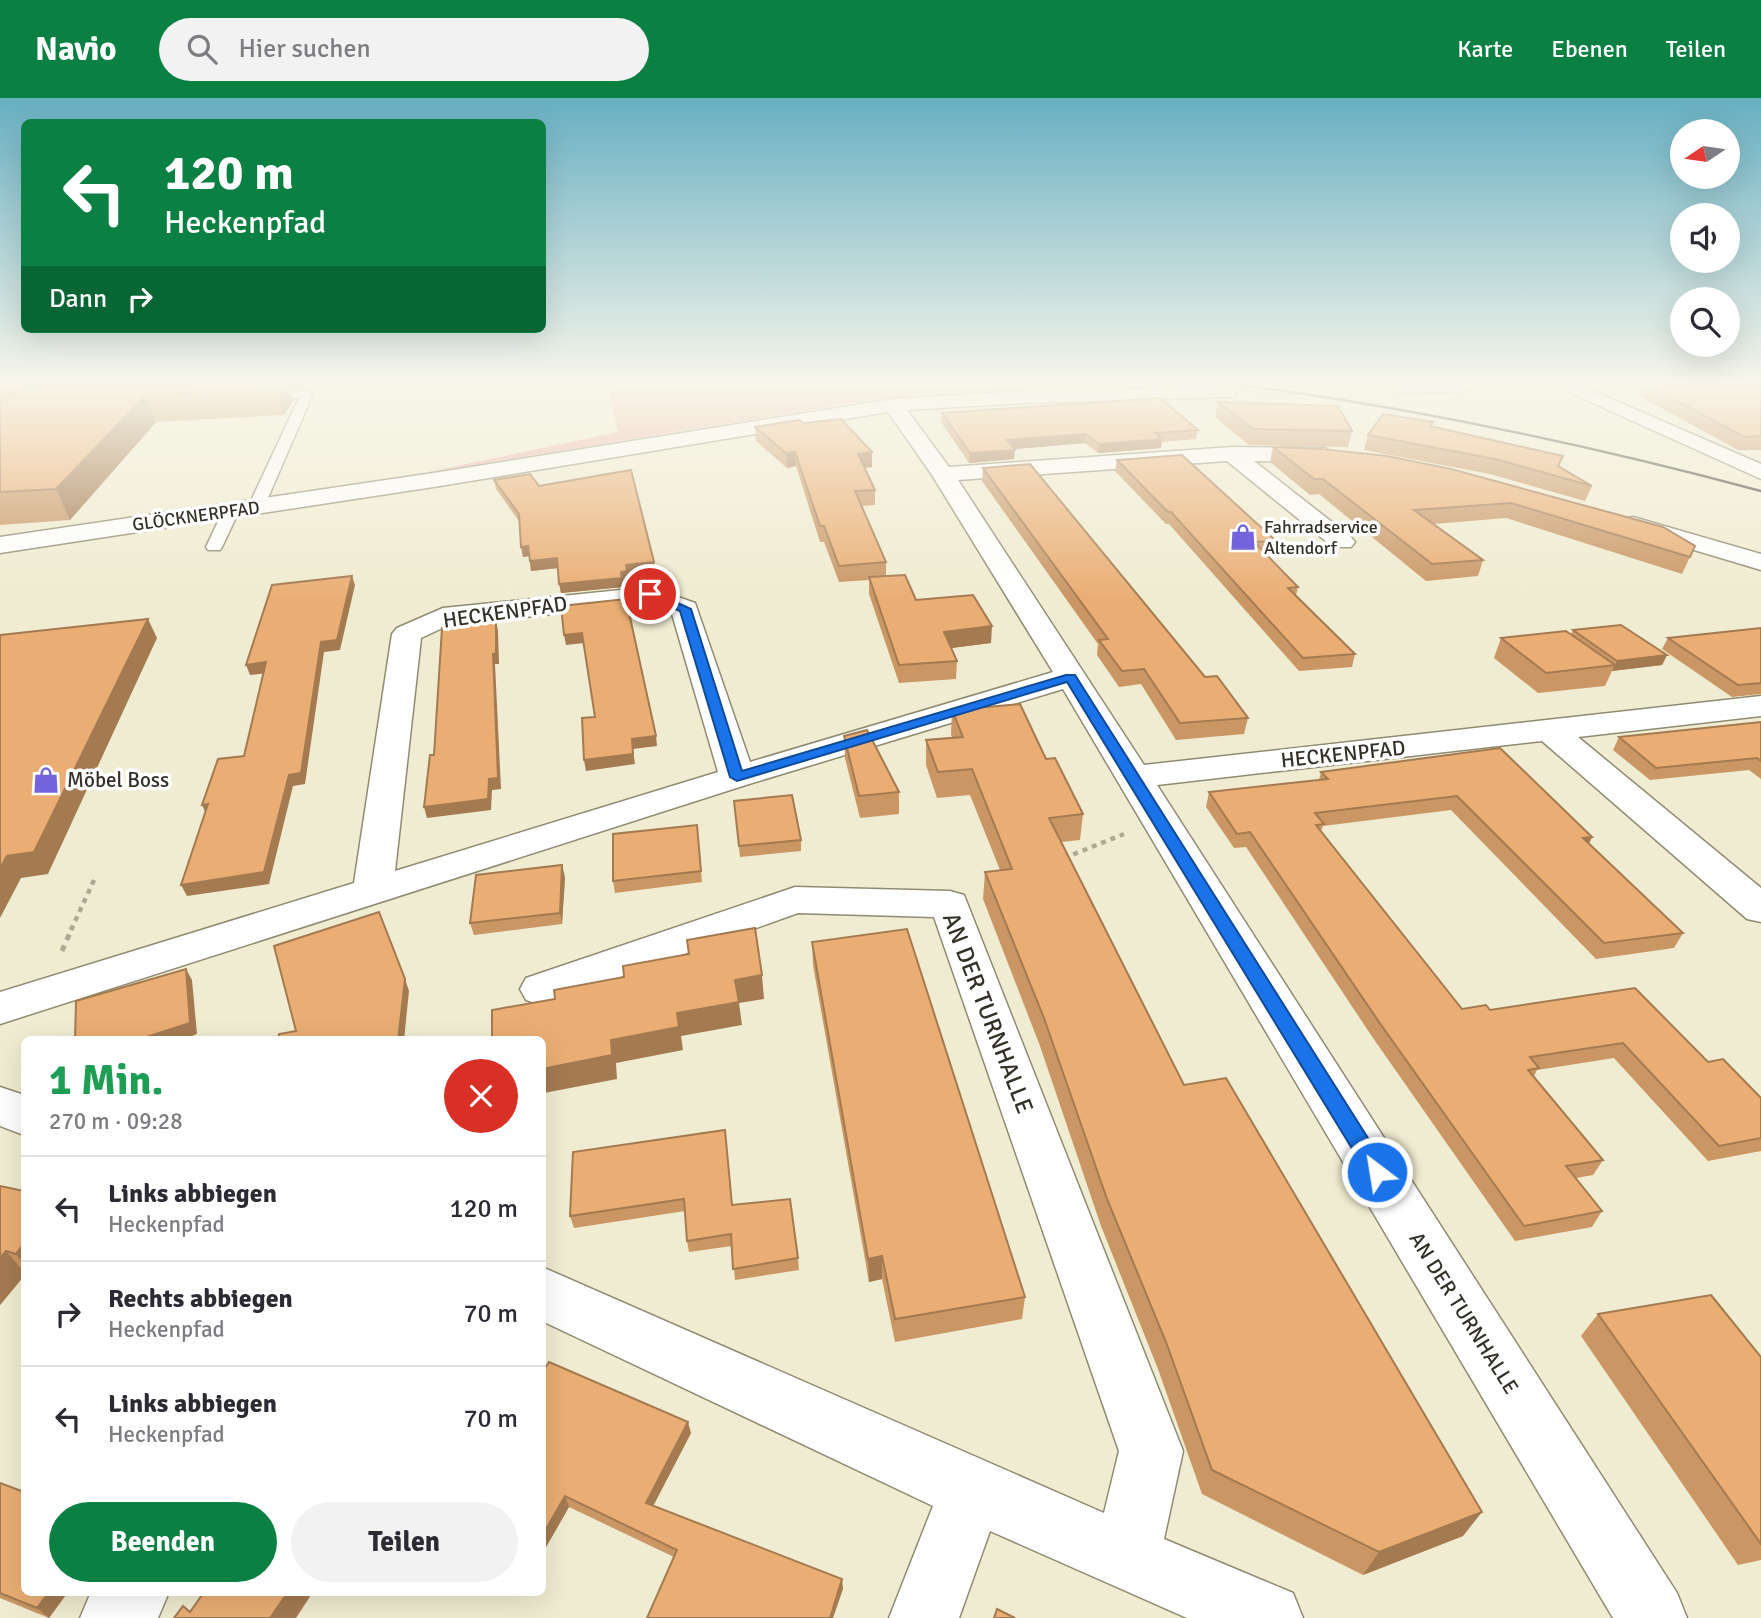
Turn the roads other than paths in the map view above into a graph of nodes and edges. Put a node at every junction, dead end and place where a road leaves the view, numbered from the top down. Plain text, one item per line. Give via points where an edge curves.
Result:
1 (279, 456) edge
2 (575, 456) edge
3 (930, 456) edge
4 (1203, 456) edge
5 (1233, 456) edge
6 (1333, 456) edge
7 (1724, 456) edge
8 (1354, 458) edge
9 (1761, 472) edge
10 (943, 474) junction
11 (256, 507) junction
12 (231, 511) junction
13 (1609, 518) edge
14 (1342, 542) dead end
15 (0, 545) edge
16 (214, 547) dead end
17 (1761, 562) edge
18 (1070, 677) junction
19 (1761, 706) edge
20 (1551, 731) junction
21 (737, 777) junction
22 (1134, 777) junction
23 (373, 890) junction
24 (1761, 909) edge
25 (542, 989) dead end
26 (0, 1007) edge
27 (546, 1295) edge
28 (972, 1490) junction
29 (1126, 1559) junction
30 (132, 1596) edge
31 (115, 1618) edge
32 (924, 1618) edge
33 (1268, 1618) edge
34 (1652, 1618) edge

1 - 11 lane
2 - 11 street, GLÖCKNERPFAD
3 - 10 street, AN DER TURNHALLE
4 - 10 street
5 - 14 street
6 - 8 street
7 - 9 street
10 - 18 street, AN DER TURNHALLE
11 - 12 street, GLÖCKNERPFAD
12 - 15 street, GLÖCKNERPFAD
12 - 16 lane
13 - 17 street
18 - 21 street
18 - 22 street, AN DER TURNHALLE
19 - 20 street, HECKENPFAD
20 - 22 street, HECKENPFAD
20 - 24 street
21 - 23 street
21 - 23 street, HECKENPFAD via 685,609 650,594 443,617 407,634
22 - 34 street, AN DER TURNHALLE
23 - 26 street
25 - 29 street, AN DER TURNHALLE via 795,900 950,904 1151,1451
27 - 28 street
28 - 29 street
28 - 32 street
29 - 33 street
30 - 31 street

